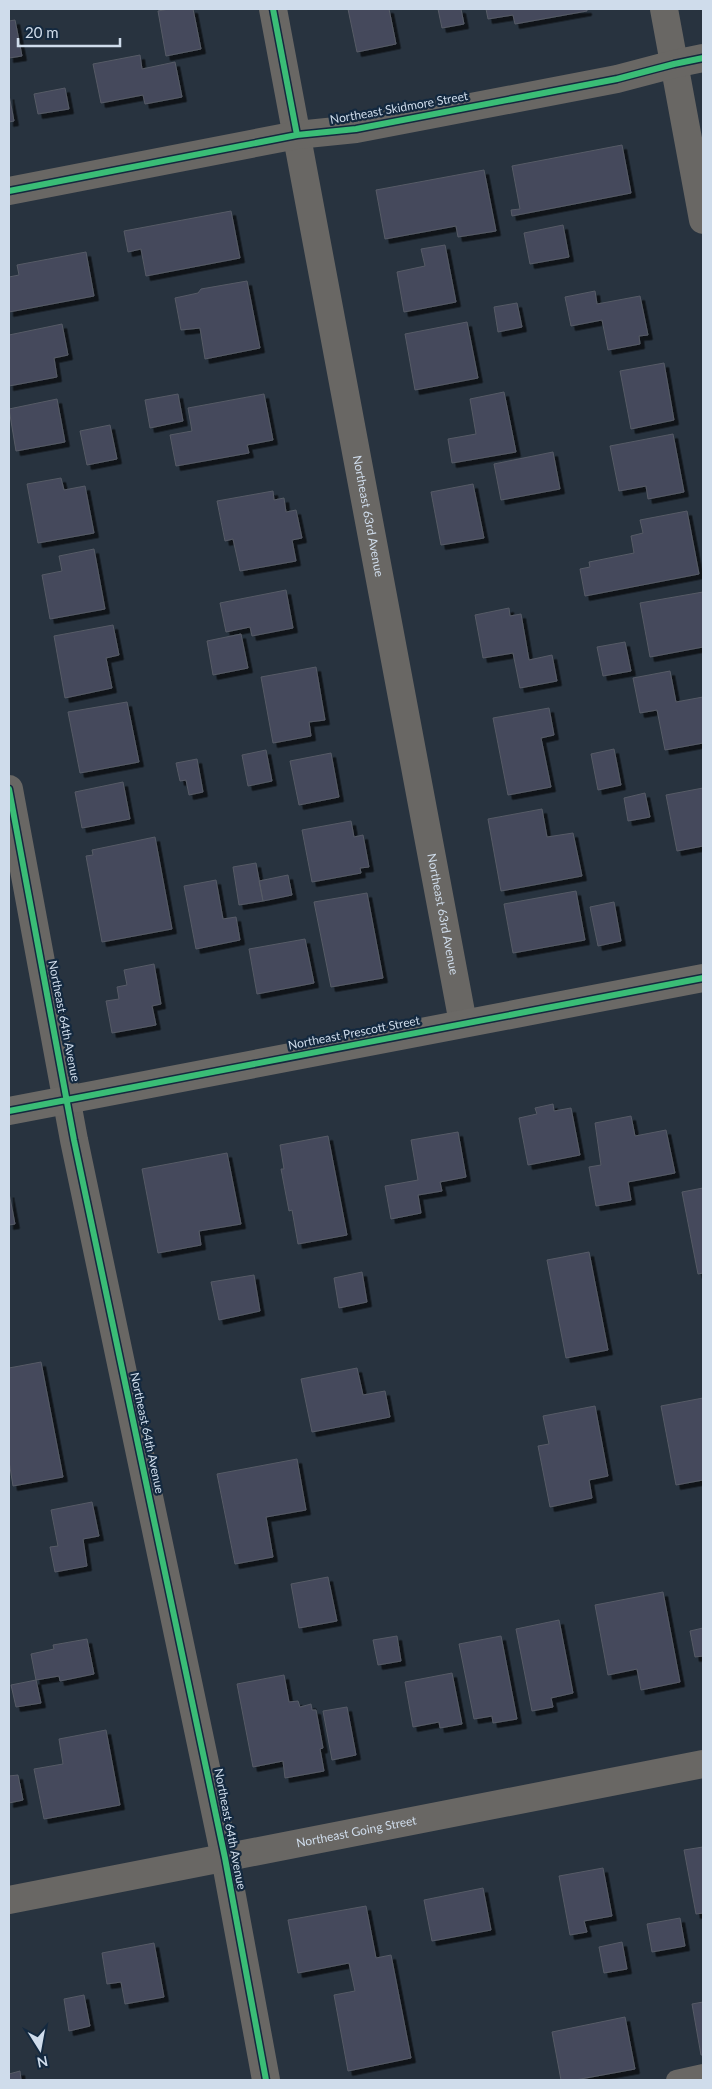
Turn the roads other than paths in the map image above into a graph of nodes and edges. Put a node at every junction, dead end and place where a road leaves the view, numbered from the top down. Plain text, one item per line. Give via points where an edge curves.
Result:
1 (273, 9) edge
2 (664, 9) edge
3 (703, 58) edge
4 (674, 64) junction
5 (296, 135) junction
6 (9, 191) edge
7 (703, 220) edge
8 (9, 789) edge
9 (703, 978) edge
10 (464, 1024) junction
11 (67, 1100) junction
12 (9, 1111) edge
13 (703, 1764) edge
14 (225, 1858) junction
15 (9, 1900) edge
16 (703, 2074) edge
17 (266, 2080) edge
18 (676, 2080) edge

1 - 5 street, Northeast 63rd Avenue
2 - 4 street
3 - 4 street, Northeast Skidmore Street
4 - 5 street, Northeast Skidmore Street via 617,79 356,130
4 - 7 street
5 - 6 street, Northeast Skidmore Street
5 - 10 street, Northeast 63rd Avenue
8 - 11 street, Northeast 64th Avenue
9 - 10 street, Northeast Prescott Street
10 - 11 street, Northeast Prescott Street
11 - 12 street, Northeast Prescott Street
11 - 14 street, Northeast 64th Avenue
13 - 14 street, Northeast Going Street
14 - 15 street, Northeast Going Street
14 - 17 street, Northeast 64th Avenue
16 - 18 lane

